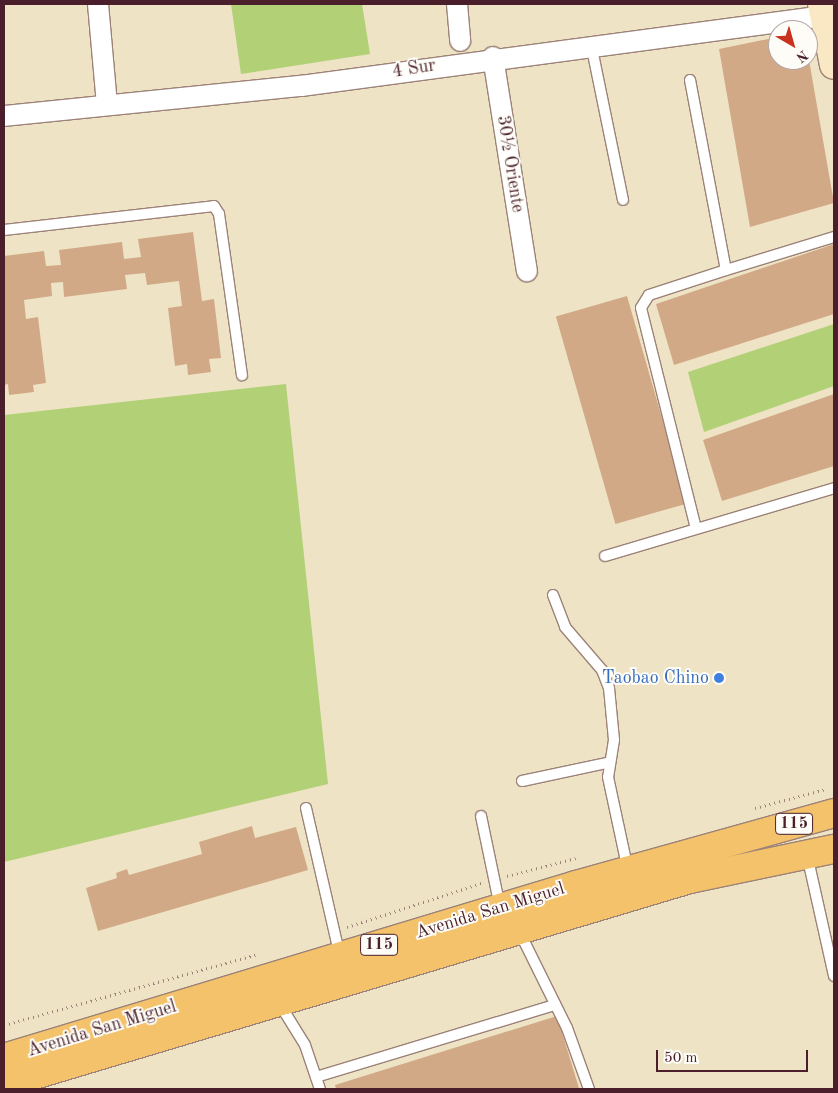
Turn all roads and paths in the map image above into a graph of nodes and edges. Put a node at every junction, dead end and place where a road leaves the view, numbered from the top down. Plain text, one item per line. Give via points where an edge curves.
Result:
1 (98, 4) edge
2 (457, 4) edge
3 (823, 10) edge
4 (460, 41) dead end
5 (592, 49) junction
6 (493, 57) junction
7 (834, 65) edge
8 (690, 80) dead end
9 (108, 105) junction
10 (4, 116) edge
11 (623, 200) dead end
12 (4, 230) edge
13 (834, 237) edge
14 (726, 270) junction
15 (527, 272) dead end
16 (242, 375) dead end
17 (834, 488) edge
18 (696, 528) junction
19 (605, 556) dead end
20 (553, 595) dead end
21 (607, 763) junction
22 (522, 781) dead end
23 (834, 788) edge
24 (306, 808) dead end
25 (745, 811) dead end
26 (834, 813) edge
27 (481, 816) dead end
28 (834, 849) edge
29 (807, 854) junction
30 (587, 855) dead end
31 (628, 871) junction
32 (496, 878) junction
33 (500, 908) junction
34 (335, 930) junction
35 (519, 931) junction
36 (268, 951) dead end
37 (340, 957) junction
38 (834, 976) edge
39 (278, 1002) junction
40 (555, 1005) junction
41 (4, 1025) edge
42 (4, 1058) edge
43 (316, 1077) junction
44 (19, 1084) edge
45 (320, 1089) edge
46 (589, 1089) edge

1 - 9 street
2 - 4 street
3 - 5 street, 4 Sur
3 - 7 main road
5 - 6 street, 4 Sur
5 - 11 lane
6 - 9 street, 4 Sur via 301,86
6 - 15 street, 30½ Oriente
8 - 14 lane
9 - 10 street, 4 Sur
12 - 16 lane via 214,206 219,214
13 - 14 lane
14 - 18 lane via 649,295 641,308
17 - 18 lane
18 - 19 lane
20 - 21 lane via 565,627 602,670 609,688 614,740
21 - 22 lane
21 - 31 lane
23 - 25 path
24 - 34 lane
26 - 31 highway, Avenida San Miguel / 115
27 - 32 lane
28 - 29 highway, Avenida San Miguel / 115
29 - 35 highway, Avenida San Miguel / 115 via 725,870
29 - 38 lane
30 - 32 path
31 - 33 highway, Avenida San Miguel / 115
32 - 33 lane
32 - 34 path
33 - 37 highway, Avenida San Miguel / 115
34 - 37 lane
35 - 39 highway, Avenida San Miguel / 115
35 - 40 lane
36 - 41 path
37 - 42 highway, Avenida San Miguel / 115
39 - 43 lane via 302,1039
39 - 44 highway, Avenida San Miguel / 115
40 - 43 lane
40 - 46 lane
43 - 45 lane

